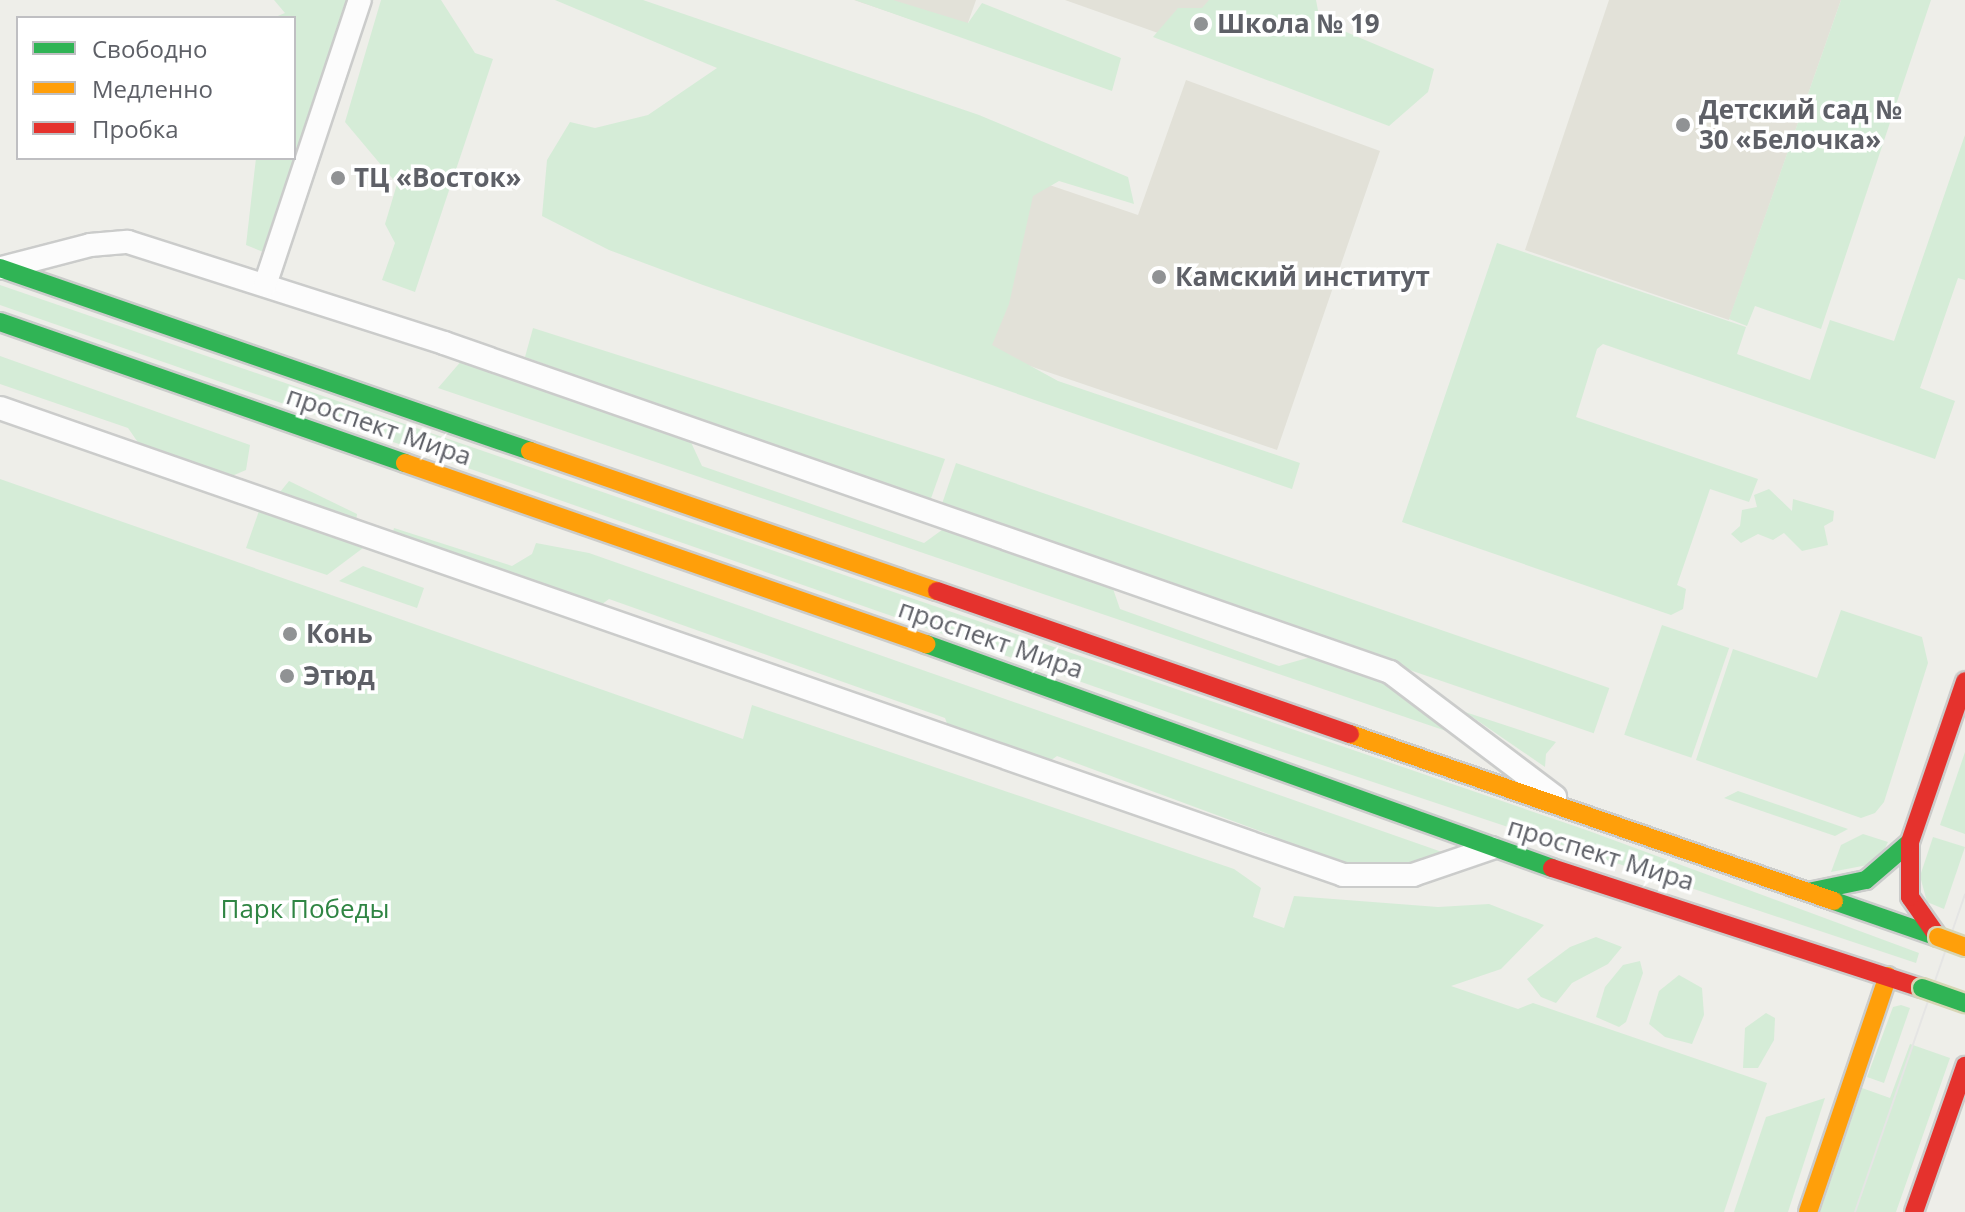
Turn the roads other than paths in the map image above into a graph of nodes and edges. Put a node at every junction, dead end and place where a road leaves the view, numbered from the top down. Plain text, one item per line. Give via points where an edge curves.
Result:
1 (360, 0) edge
2 (0, 268) edge
3 (265, 285) junction
4 (0, 322) edge
5 (0, 408) edge
6 (1965, 681) edge
7 (1569, 807) junction
8 (1910, 842) junction
9 (1492, 848) junction
10 (1808, 892) junction
11 (1938, 937) junction
12 (1965, 947) edge
13 (1888, 976) junction
14 (1965, 1003) edge
15 (1965, 1066) edge
16 (1808, 1212) edge
17 (1914, 1212) edge

1 - 3 street
2 - 3 street via 90,245 128,242
2 - 7 main road, проспект Мира
3 - 7 street via 1390,672
4 - 9 main road, проспект Мира via 1316,780
5 - 9 street via 1343,875 1413,875
6 - 8 main road
7 - 10 main road, проспект Мира
8 - 10 main road via 1866,880
8 - 11 main road via 1910,897
9 - 13 main road, проспект Мира
10 - 11 main road, проспект Мира
11 - 12 main road, проспект Мира, bridge
13 - 14 main road, проспект Мира, bridge
13 - 16 main road
15 - 17 main road

